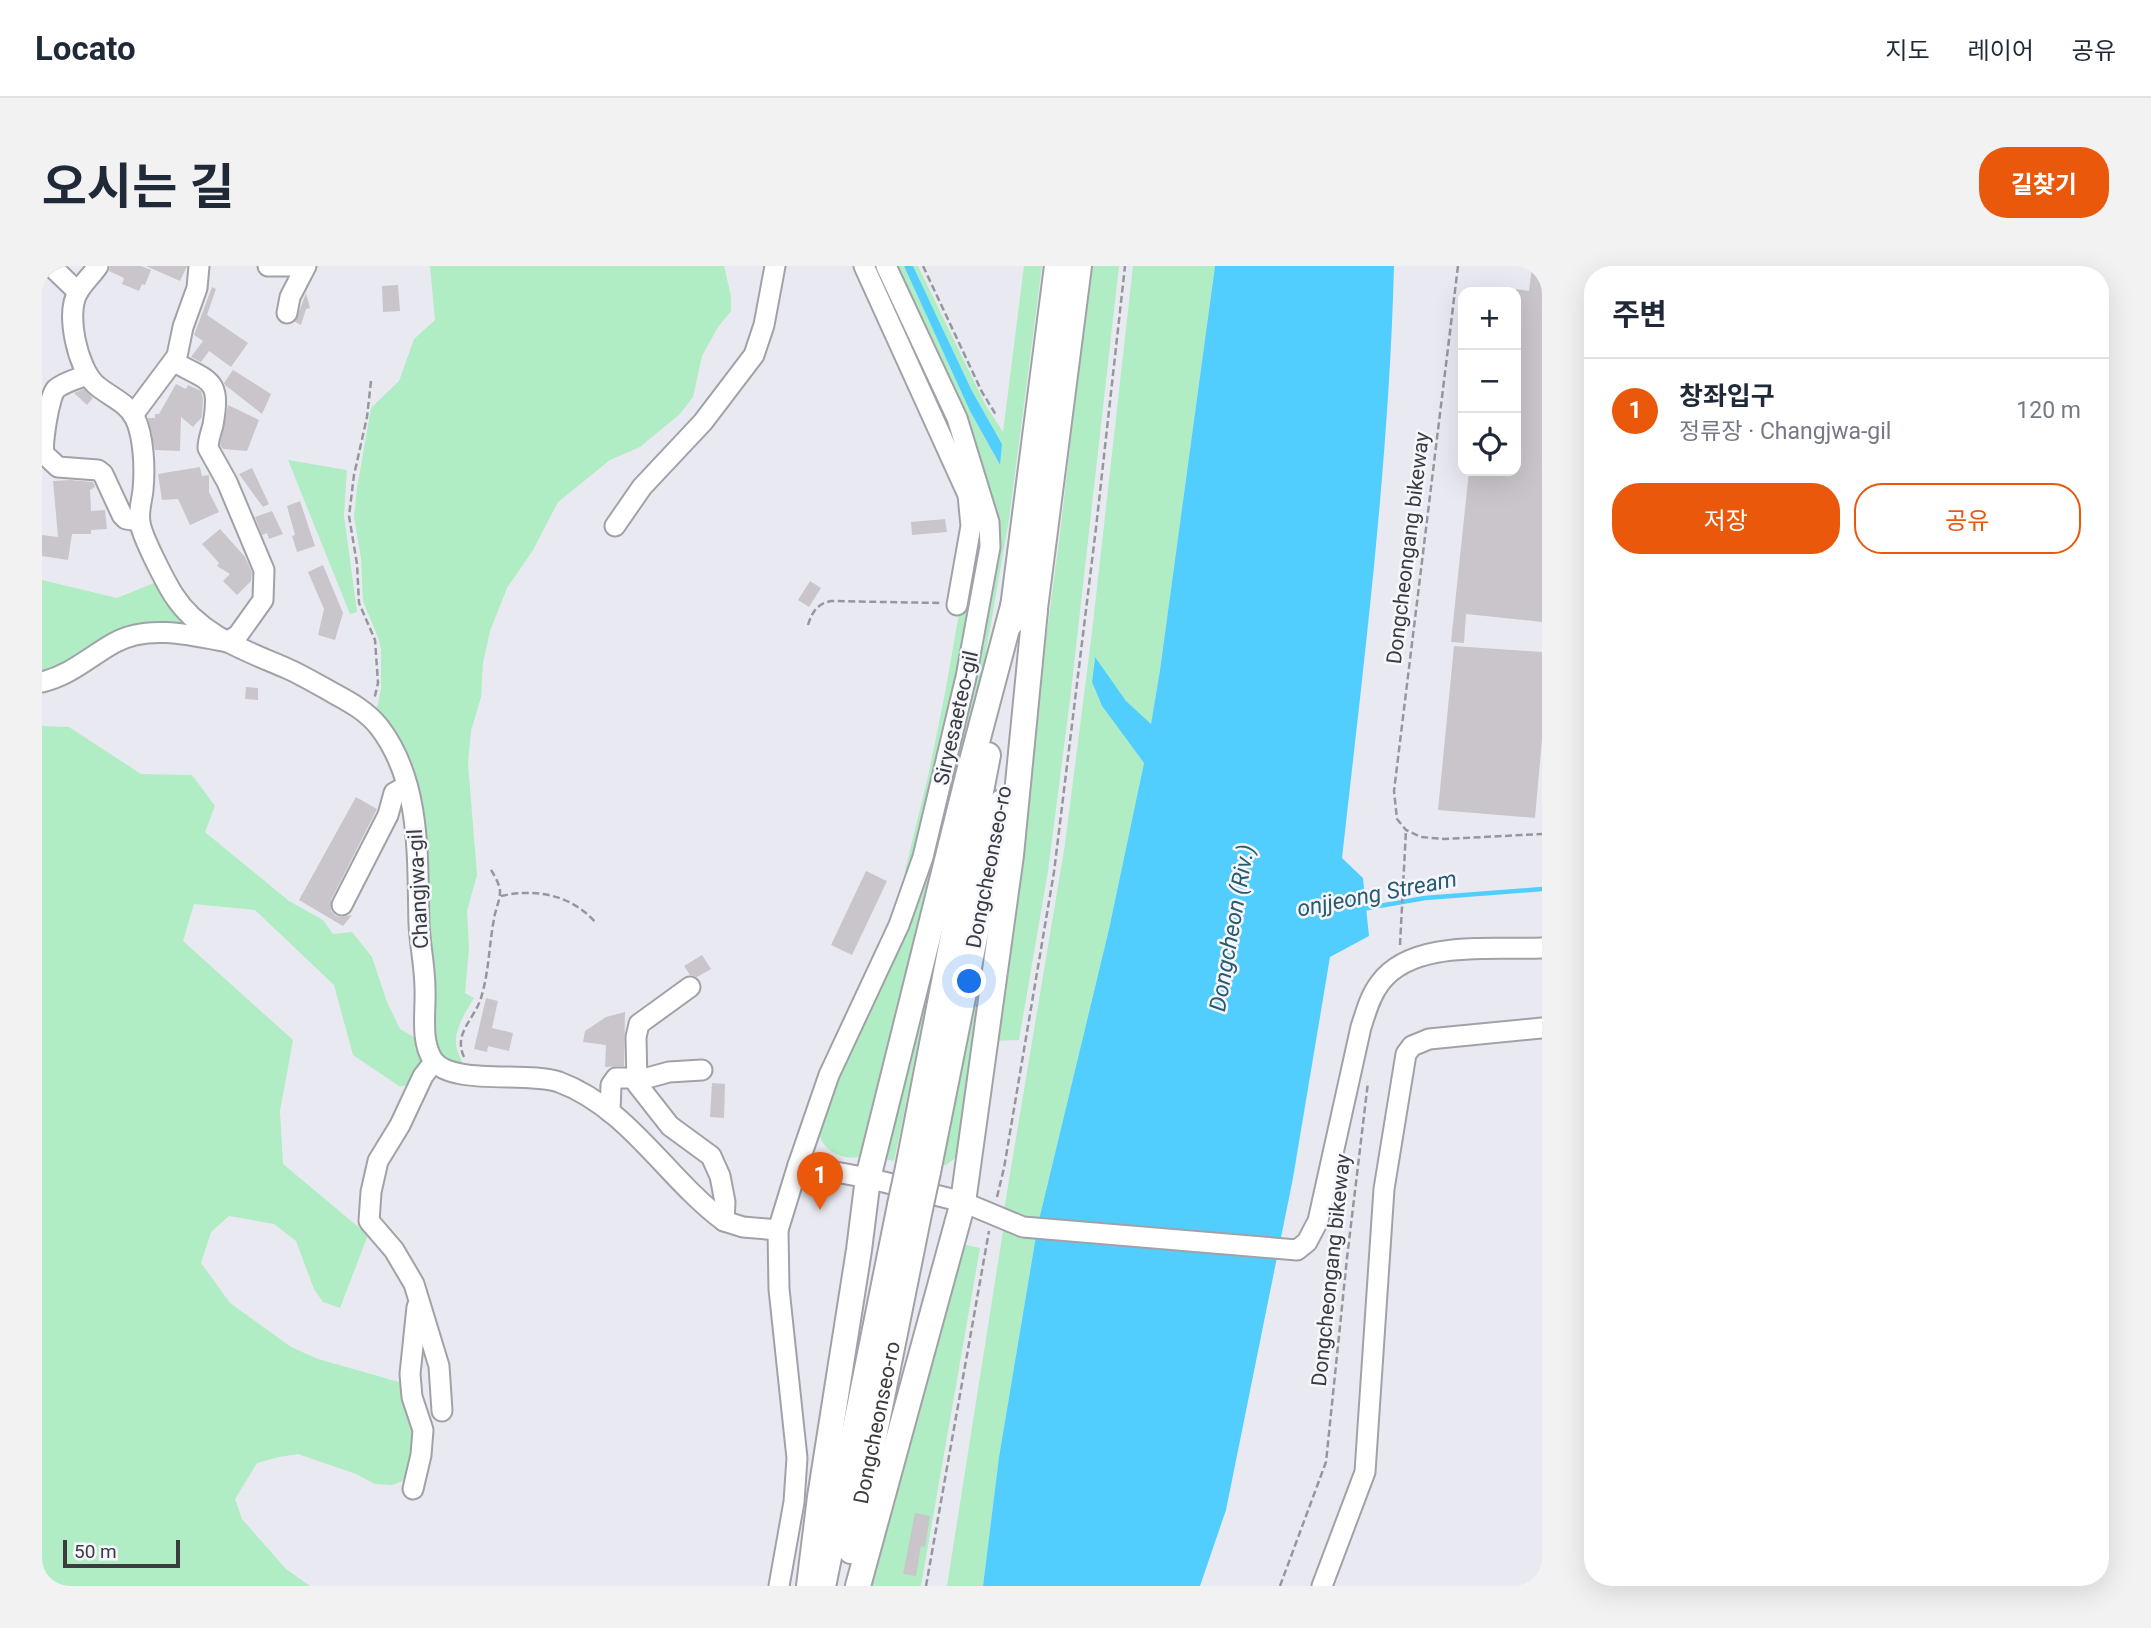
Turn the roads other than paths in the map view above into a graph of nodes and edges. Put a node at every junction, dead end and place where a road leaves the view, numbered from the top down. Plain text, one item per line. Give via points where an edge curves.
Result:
1 (51, 266) edge
2 (98, 266) edge
3 (199, 266) edge
4 (268, 266) edge
5 (291, 266) edge
6 (306, 266) edge
7 (775, 266) edge
8 (864, 266) edge
9 (886, 266) edge
10 (1057, 266) edge
11 (1079, 266) edge
12 (78, 292) junction
13 (287, 313) dead end
14 (174, 362) junction
15 (86, 375) junction
16 (133, 415) junction
17 (139, 521) junction
18 (615, 526) dead end
19 (957, 605) road end
20 (1024, 608) junction
21 (227, 642) junction
22 (42, 682) edge
23 (406, 786) junction
24 (342, 905) dead end
25 (1542, 948) edge
26 (690, 987) dead end
27 (1542, 1028) edge
28 (434, 1062) junction
29 (702, 1070) dead end
30 (635, 1077) junction
31 (610, 1112) junction
32 (799, 1165) junction
33 (868, 1178) junction
34 (964, 1202) junction
35 (910, 1207) junction
36 (724, 1221) junction
37 (778, 1230) junction
38 (418, 1302) junction
39 (442, 1411) dead end
40 (412, 1489) dead end
41 (779, 1586) edge
42 (809, 1586) edge
43 (823, 1586) edge
44 (844, 1586) edge
45 (858, 1586) edge
46 (1322, 1586) edge

1 - 12 street
2 - 12 street
3 - 14 street via 197,288
4 - 5 street
6 - 13 street
7 - 18 street via 754,355 703,422 642,487
8 - 19 street via 968,495 971,526
9 - 32 street, Siryesaeteo-gil via 957,418 989,522 990,547 964,690 923,857 898,925 829,1075
10 - 20 main road, Dongcheonseo-ro
11 - 20 main road, Dongcheonseo-ro
12 - 15 street via 75,338
14 - 16 street
14 - 21 street via 214,386 208,448 228,482 264,570 263,600 239,635
15 - 16 street
15 - 17 street via 53,393 44,454 58,467 98,470 122,515
16 - 17 street, Changjwa-gil via 143,466
17 - 21 street, Changjwa-gil via 175,597 199,623
20 - 33 main road via 969,772
20 - 34 main road via 1011,855
20 - 35 main road, Dongcheonseo-ro, bridge via 970,856
21 - 22 street via 168,634 127,637 77,669
21 - 23 street, Changjwa-gil via 290,670 366,713 391,745
23 - 24 street via 394,793 388,815
23 - 28 street, Changjwa-gil via 418,842 425,1027
25 - 34 street via 1427,953 1400,960 1380,983 1367,1008 1318,1221 1302,1247 1291,1251 1036,1229
26 - 30 street via 639,1024
27 - 46 street via 1429,1038 1406,1054 1384,1189 1365,1472
28 - 31 street via 450,1073 468,1076 543,1078 575,1090
28 - 38 street via 378,1161 370,1192 369,1221 394,1250 414,1284
29 - 30 street
30 - 31 street via 612,1080
30 - 36 street via 670,1126 711,1156 724,1193
31 - 36 street
32 - 33 street
32 - 37 street, Siryesaeteo-gil
33 - 34 street
33 - 42 main road
34 - 45 main road
35 - 43 main road, Dongcheonseo-ro
35 - 44 main road, Dongcheonseo-ro
36 - 37 street
37 - 41 street, Siryesaeteo-gil via 779,1289 797,1458
38 - 39 street via 439,1366
38 - 40 street via 410,1374 423,1430

